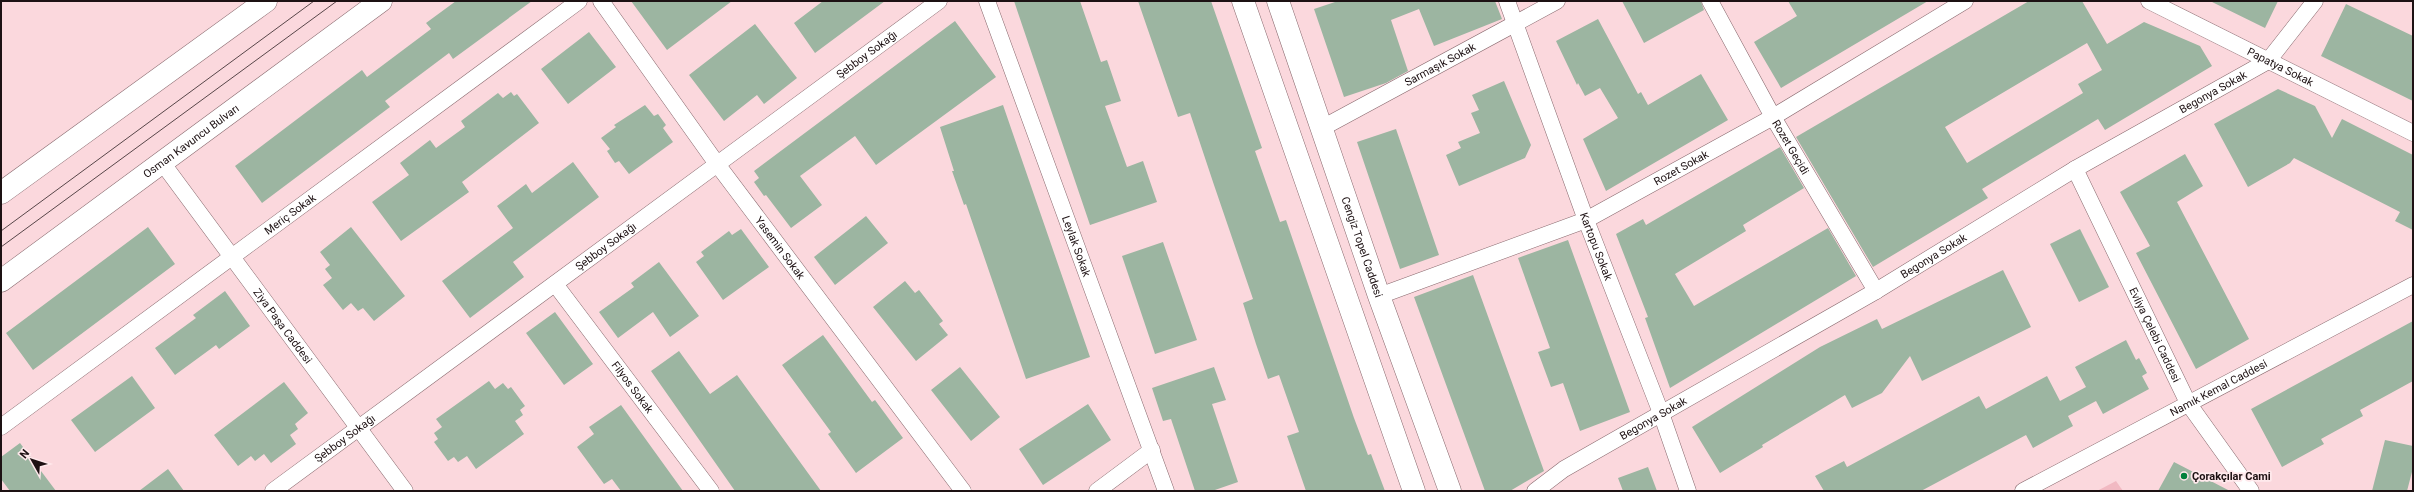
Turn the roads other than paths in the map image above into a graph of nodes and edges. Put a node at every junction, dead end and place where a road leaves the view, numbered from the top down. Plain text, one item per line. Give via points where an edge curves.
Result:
1 (266, 1) edge
2 (381, 1) edge
3 (579, 1) edge
4 (601, 1) edge
5 (939, 1) edge
6 (987, 1) edge
7 (1243, 1) edge
8 (1278, 1) edge
9 (1507, 1) edge
10 (1557, 1) edge
11 (1710, 1) edge
12 (1965, 1) edge
13 (2149, 1) edge
14 (2315, 1) edge
15 (1516, 24) junction
16 (2268, 61) junction
17 (1774, 117) junction
18 (1322, 128) junction
19 (2413, 132) edge
20 (161, 161) junction
21 (717, 164) junction
22 (2075, 169) junction
23 (1, 194) edge
24 (1586, 220) junction
25 (232, 256) junction
26 (1, 281) edge
27 (555, 284) junction
28 (2413, 285) edge
29 (1876, 291) junction
30 (1379, 296) junction
31 (2188, 403) junction
32 (1662, 413) junction
33 (1, 427) edge
34 (358, 428) junction
35 (1152, 450) junction
36 (273, 491) edge
37 (405, 491) edge
38 (710, 491) edge
39 (963, 491) edge
40 (1097, 491) edge
41 (1166, 491) edge
42 (1414, 491) edge
43 (1450, 491) edge
44 (1535, 491) edge
45 (1688, 491) edge
46 (2023, 491) edge
47 (2251, 491) edge

1 - 23 main road
2 - 20 main road, Osman Kavuncu Bulvarı
3 - 25 street, Meriç Sokak
4 - 21 street, Yasemin Sokak
5 - 21 street, Şebboy Sokağı
6 - 35 street, Leylak Sokak
7 - 42 main road
8 - 18 main road, Cengiz Topel Caddesi
9 - 15 street, Kartopu Sokak
10 - 15 street, Sarmaşık Sokak
11 - 17 street, Rozet Geçidi
12 - 17 street, Rozet Sokak
13 - 16 street, Papatya Sokak
14 - 16 street, Begonya Sokak
15 - 18 street, Sarmaşık Sokak
15 - 24 street, Kartopu Sokak
16 - 19 street, Papatya Sokak
16 - 22 street, Begonya Sokak
17 - 24 street, Rozet Sokak
17 - 29 street, Rozet Geçidi
18 - 30 main road, Cengiz Topel Caddesi
20 - 25 street, Ziya Paşa Caddesi
20 - 26 main road, Osman Kavuncu Bulvarı
21 - 27 street, Şebboy Sokağı
21 - 39 street, Yasemin Sokak
22 - 29 street, Begonya Sokak
22 - 31 street, Evliya Çelebi Caddesi
24 - 30 street, Rozet Sokak
24 - 32 street, Kartopu Sokak
25 - 33 street, Meriç Sokak
25 - 34 street, Ziya Paşa Caddesi
27 - 34 street, Şebboy Sokağı
27 - 38 street, Filyos Sokak
28 - 31 street, Namık Kemal Caddesi
29 - 32 street, Begonya Sokak
30 - 43 main road, Cengiz Topel Caddesi
31 - 46 street, Namık Kemal Caddesi
31 - 47 street, Evliya Çelebi Caddesi
32 - 44 street, Begonya Sokak via 1564,469
32 - 45 street, Kartopu Sokak
34 - 36 street, Şebboy Sokağı
34 - 37 street, Ziya Paşa Caddesi
35 - 40 street
35 - 41 street, Leylak Sokak

